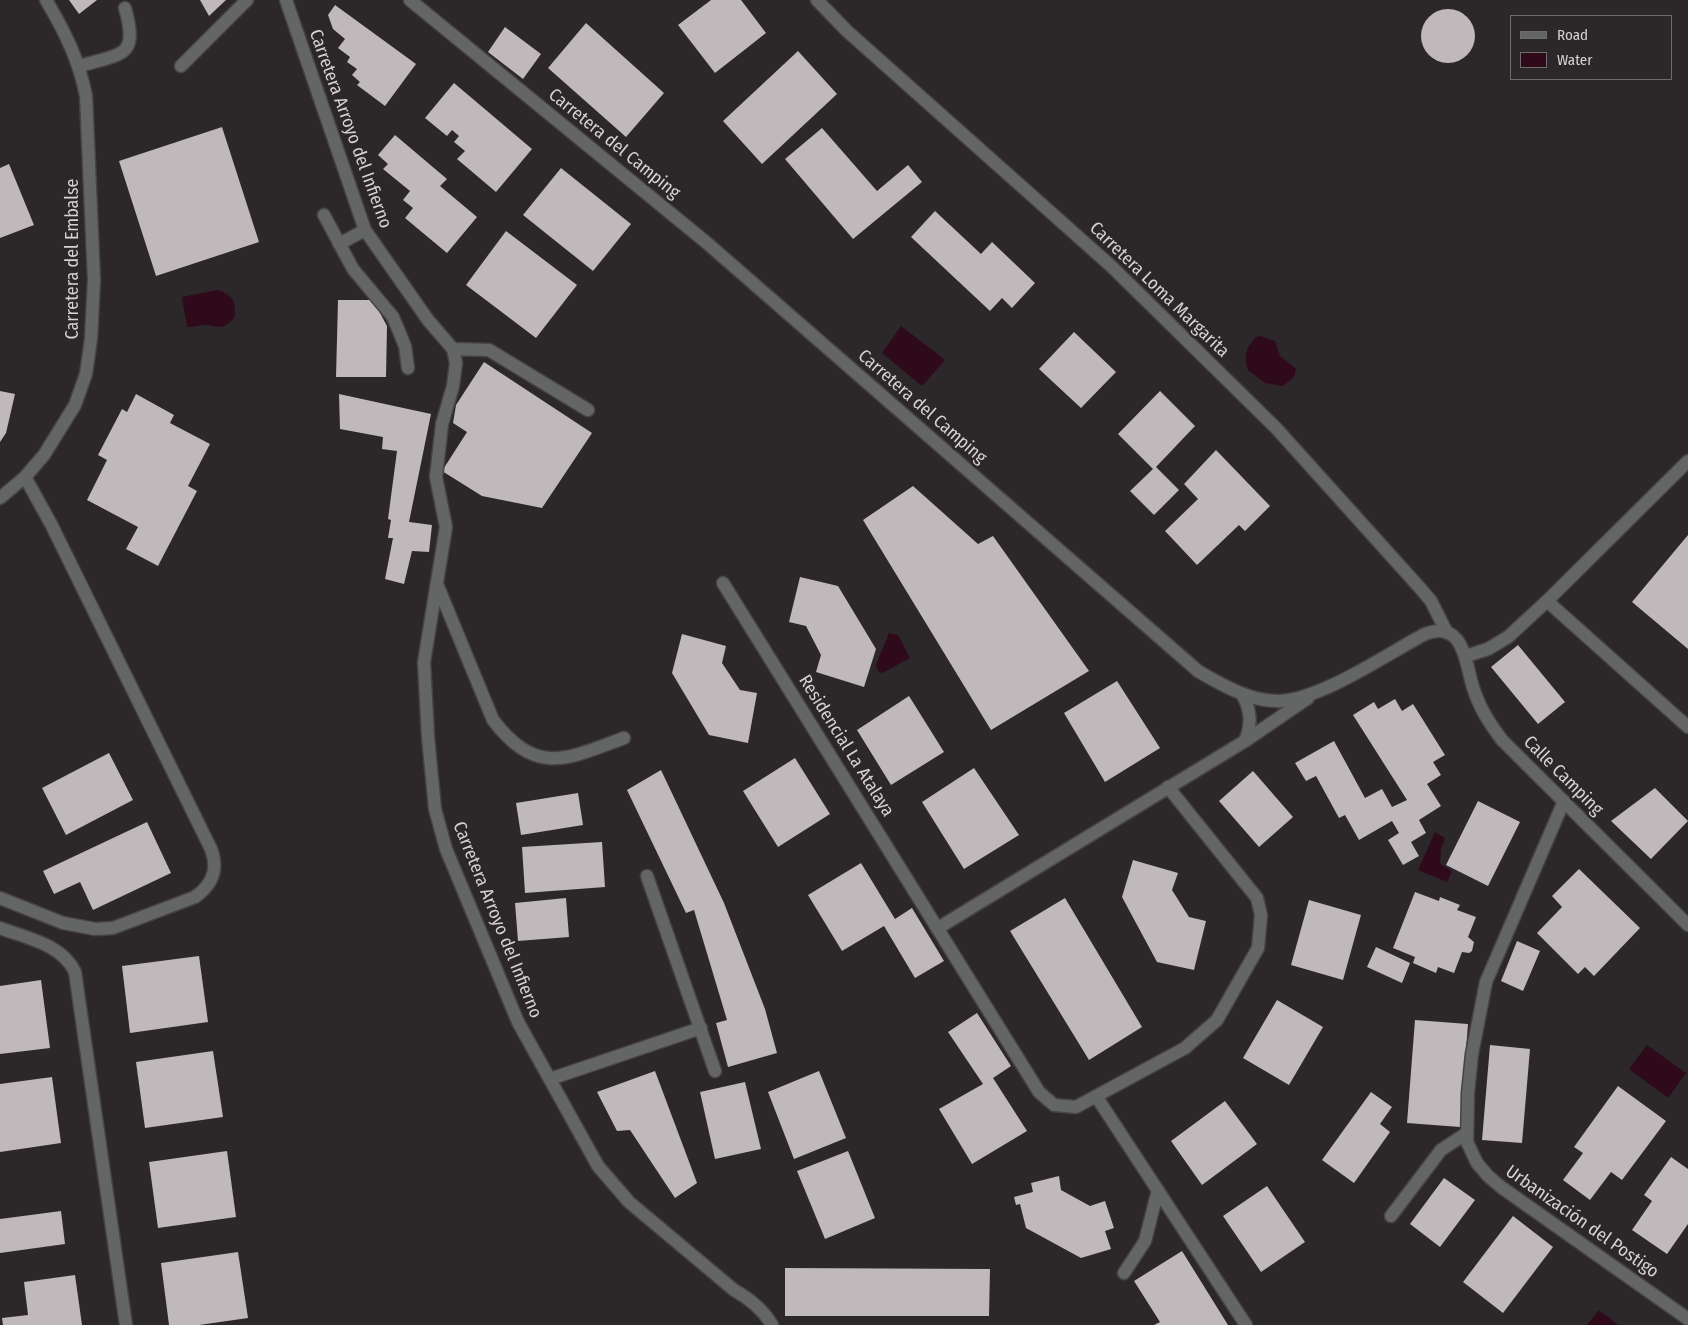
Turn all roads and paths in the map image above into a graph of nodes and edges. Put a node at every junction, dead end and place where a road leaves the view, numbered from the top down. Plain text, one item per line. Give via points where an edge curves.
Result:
1 (46, 0) edge
2 (247, 0) edge
3 (286, 0) edge
4 (410, 0) edge
5 (817, 0) edge
6 (125, 8) dead end
7 (80, 66) junction
8 (180, 66) dead end
9 (324, 215) dead end
10 (365, 230) junction
11 (340, 244) junction
12 (453, 349) junction
13 (408, 368) dead end
14 (588, 410) dead end
15 (1688, 461) edge
16 (25, 477) junction
17 (0, 498) edge
18 (723, 583) dead end
19 (437, 584) junction
20 (1547, 601) junction
21 (1447, 632) junction
22 (1466, 656) junction
23 (1242, 694) junction
24 (1312, 695) junction
25 (1688, 727) edge
26 (624, 738) dead end
27 (1245, 741) junction
28 (1168, 787) junction
29 (1564, 801) junction
30 (647, 876) dead end
31 (0, 898) edge
32 (1688, 925) edge
33 (0, 928) edge
34 (938, 928) junction
35 (701, 1028) junction
36 (715, 1071) dead end
37 (550, 1080) junction
38 (1096, 1096) junction
39 (1467, 1133) junction
40 (1158, 1190) junction
41 (1391, 1216) dead end
42 (1124, 1273) dead end
43 (1688, 1319) edge
44 (126, 1325) edge
45 (772, 1325) edge
46 (1246, 1325) edge

1 - 7 street, Carretera del Embalse
2 - 8 street
3 - 10 street, Carretera Arroyo del Infierno
4 - 23 street, Carretera del Camping via 714,250 1198,671
5 - 21 street, Carretera Loma Margarita via 847,32 1111,266 1276,428 1420,588
6 - 7 street via 131,30 129,46 123,53
7 - 16 street, Carretera del Embalse via 86,96 90,160 94,280 91,338 86,374 74,405 44,455
9 - 11 street
10 - 11 street
10 - 12 street, Carretera Arroyo del Infierno via 428,320
11 - 13 street via 354,269 393,317 405,346
12 - 14 street via 489,350
12 - 19 street, Carretera Arroyo del Infierno via 456,363 453,386 442,424 436,477 446,527
15 - 20 street
16 - 17 street, Carretera del Embalse
16 - 31 street via 211,849 215,869 205,890 195,897 113,928 76,927
18 - 34 street, Residencial La Atalaya
19 - 26 street via 493,720 519,747 552,759 567,758
19 - 37 street, Carretera Arroyo del Infierno via 424,662 435,809 446,849 518,1022
20 - 22 street via 1504,640
20 - 25 street
21 - 22 street, Calle Camping via 1459,641
21 - 24 street, Carretera del Camping via 1425,634
22 - 29 street, Calle Camping via 1474,690 1490,724 1515,754
23 - 24 street, Carretera del Camping via 1279,701
23 - 27 street via 1250,712
24 - 27 street
27 - 28 street
28 - 34 street
28 - 38 street, Residencial La Atalaya via 1257,898 1261,915 1258,948 1216,1020 1198,1038
29 - 32 street, Calle Camping
29 - 39 street, Urbanización del Postigo via 1486,982 1472,1054
30 - 35 street
33 - 44 street via 56,949 66,957 75,972
34 - 38 street, Residencial La Atalaya via 1039,1092 1054,1105 1064,1107 1076,1106
35 - 36 street
35 - 37 street
37 - 45 street, Carretera Arroyo del Infierno via 598,1166 617,1189 734,1290 760,1308
38 - 40 street
39 - 41 street via 1442,1150
39 - 43 street, Urbanización del Postigo via 1472,1153 1488,1176
40 - 42 street via 1145,1241
40 - 46 street

